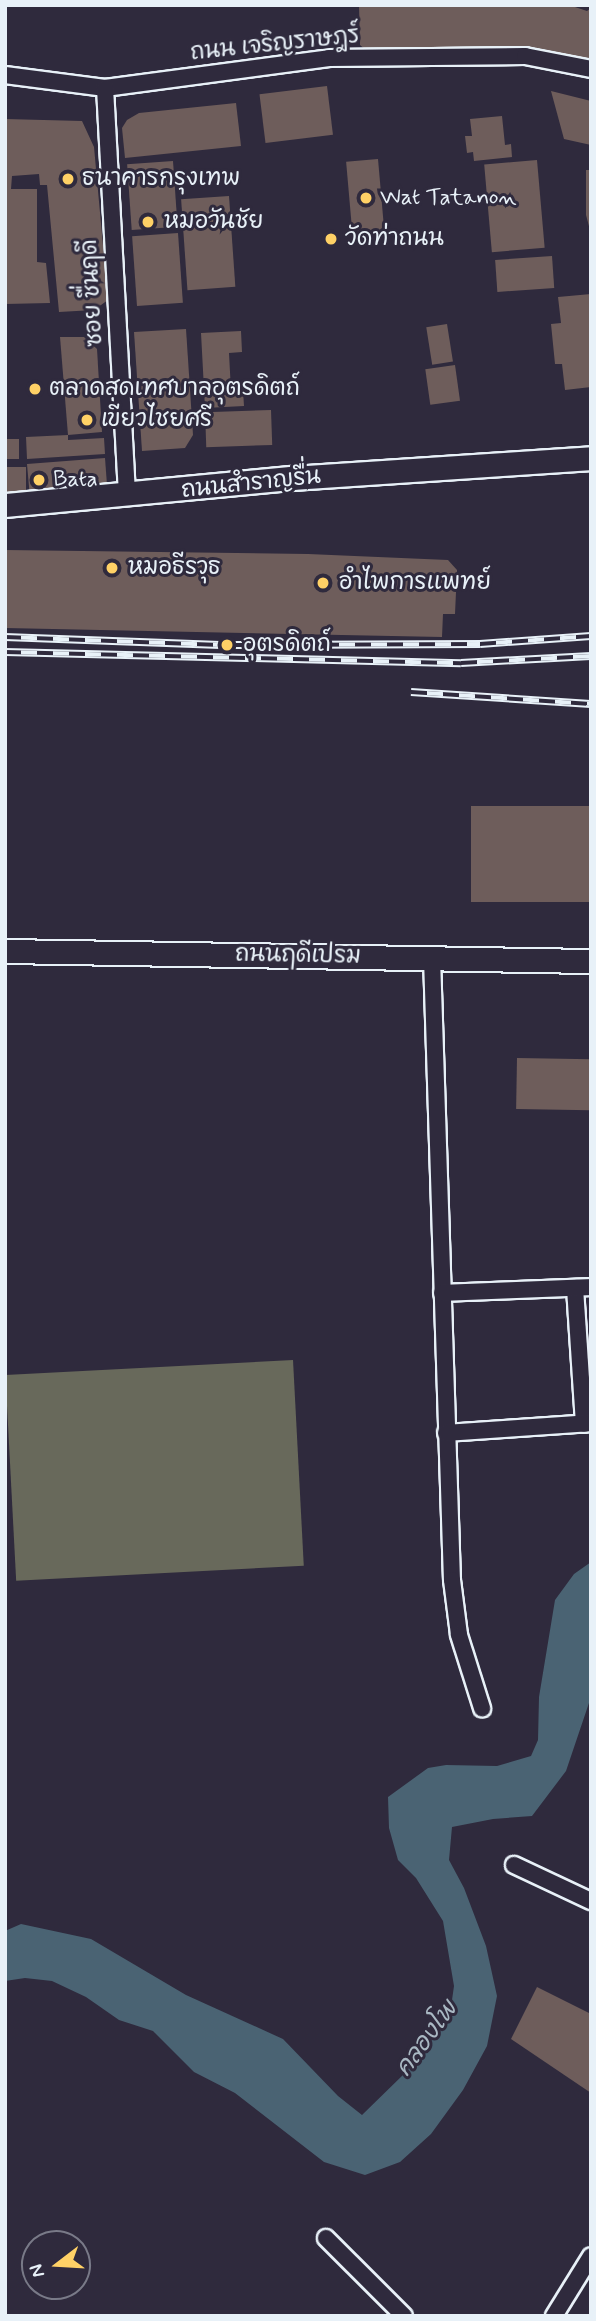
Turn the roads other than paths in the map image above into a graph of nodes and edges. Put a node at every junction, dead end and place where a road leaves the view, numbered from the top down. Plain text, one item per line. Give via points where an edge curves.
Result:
1 (591, 69) edge
2 (5, 75) edge
3 (106, 88) junction
4 (591, 458) edge
5 (497, 463) junction
6 (591, 472) edge
7 (127, 496) junction
8 (5, 505) edge
9 (5, 951) edge
10 (432, 958) junction
11 (591, 961) edge
12 (583, 1287) edge
13 (442, 1293) junction
14 (587, 1423) edge
15 (446, 1433) junction
16 (482, 1708) dead end
17 (514, 1865) dead end
18 (591, 1901) edge
19 (326, 2238) dead end
20 (588, 2267) edge
21 (404, 2316) edge
22 (554, 2316) edge

1 - 3 street, ถนน เจริญราษฎร์ via 525,56 329,58
2 - 3 street, ถนน เจริญราษฎร์
3 - 7 street, ซอย ชื่นฤดี
4 - 5 street, ถนนสำราญรื่น
5 - 6 street, ถนนสำราญรื่น
5 - 7 street, ถนนสำราญรื่น
7 - 8 street, ถนนสำราญรื่น
9 - 10 street, ถนนฤดีเปรม
10 - 11 street, ถนนฤดีเปรม
10 - 13 street
12 - 13 street
12 - 14 street
13 - 15 street
14 - 15 street
15 - 16 street via 459,1635
17 - 18 street
19 - 21 street
20 - 22 street

